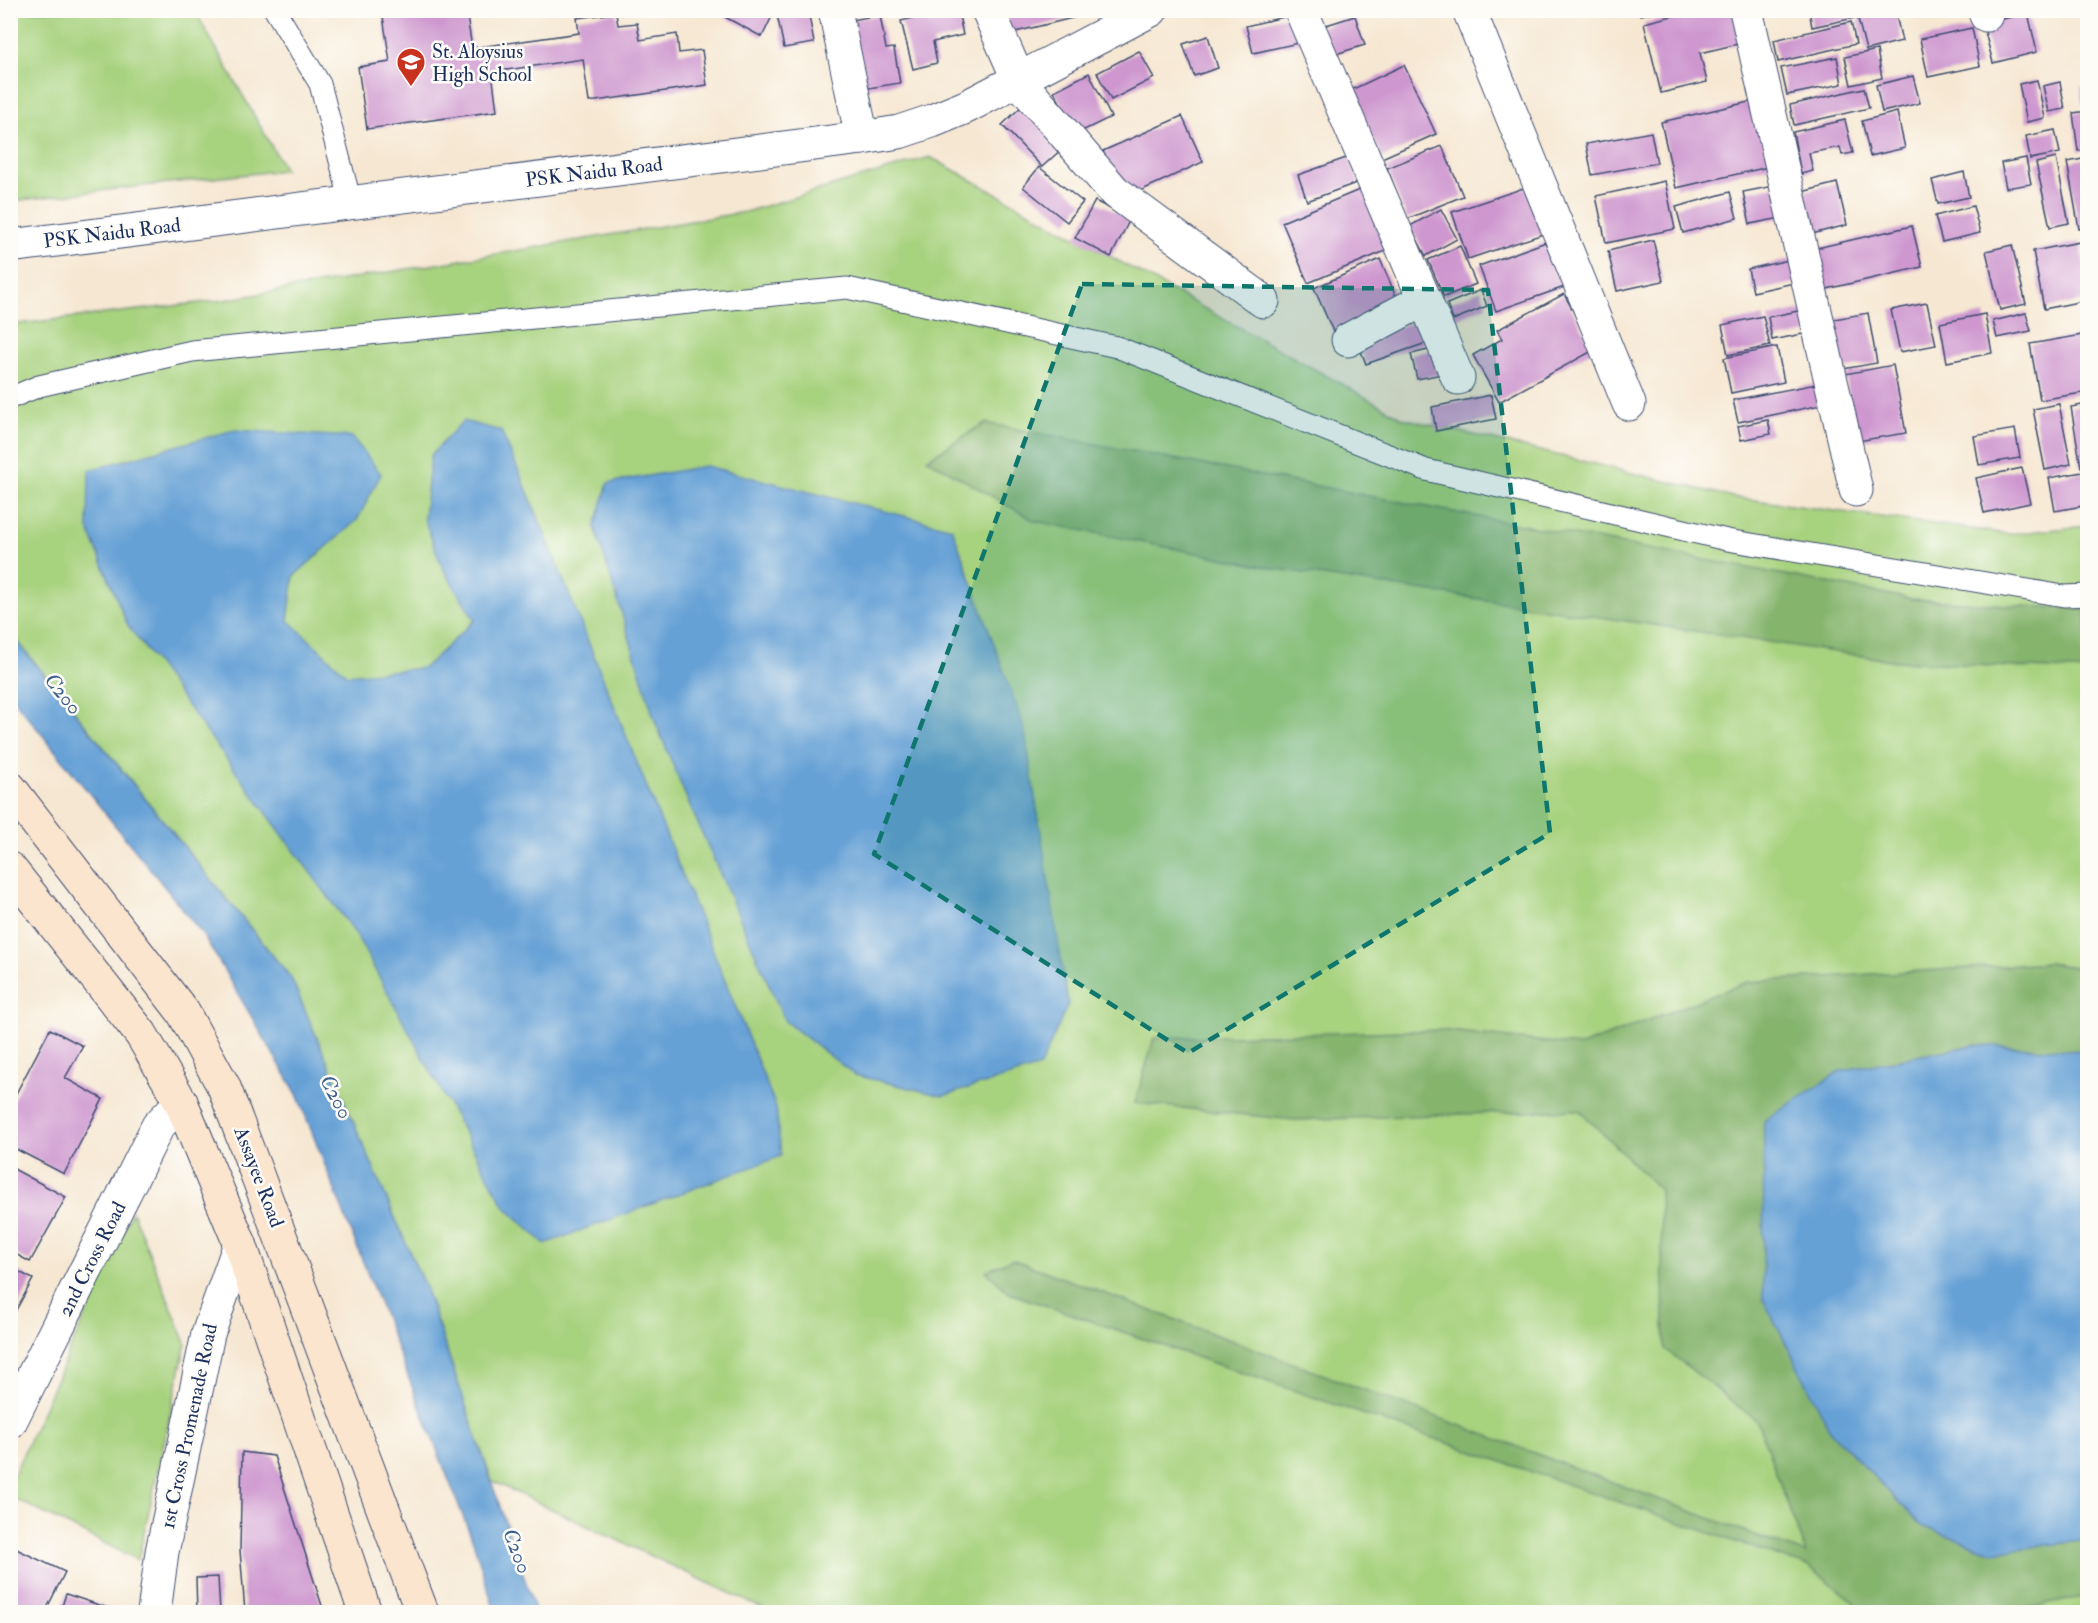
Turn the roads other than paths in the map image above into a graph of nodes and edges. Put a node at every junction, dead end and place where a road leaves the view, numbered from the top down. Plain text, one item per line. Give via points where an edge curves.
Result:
1 (275, 10) edge
2 (835, 10) edge
3 (988, 10) edge
4 (1151, 10) edge
5 (1301, 10) edge
6 (1468, 10) edge
7 (1746, 10) edge
8 (1019, 81) junction
9 (862, 138) junction
10 (351, 203) junction
11 (10, 246) edge
12 (1425, 299) junction
13 (1263, 300) dead end
14 (1348, 340) dead end
15 (1458, 378) dead end
16 (10, 398) edge
17 (1629, 404) dead end
18 (1856, 490) dead end
19 (2088, 595) edge
20 (10, 788) edge
21 (10, 869) edge
22 (181, 1102) junction
23 (240, 1244) junction
24 (10, 1422) edge
25 (154, 1612) edge
26 (365, 1612) edge
27 (422, 1612) edge

1 - 10 lane via 320,84
2 - 9 street
3 - 8 street
4 - 8 street, PSK Naidu Road
5 - 12 street
6 - 17 street
7 - 18 street
8 - 9 street, PSK Naidu Road via 932,121
8 - 13 street via 1114,191
9 - 10 street, PSK Naidu Road
10 - 11 street, PSK Naidu Road
12 - 14 street
12 - 15 street
16 - 19 lane via 39,386 192,351 847,288 1117,347 1426,470 1726,540 2064,596
20 - 27 main road, Assayee Road via 183,1012 224,1087
21 - 22 main road via 141,1034
22 - 23 main road
22 - 24 street, 2nd Cross Road via 158,1126
23 - 25 street, 1st Cross Promenade Road via 208,1334 162,1552
23 - 26 main road

